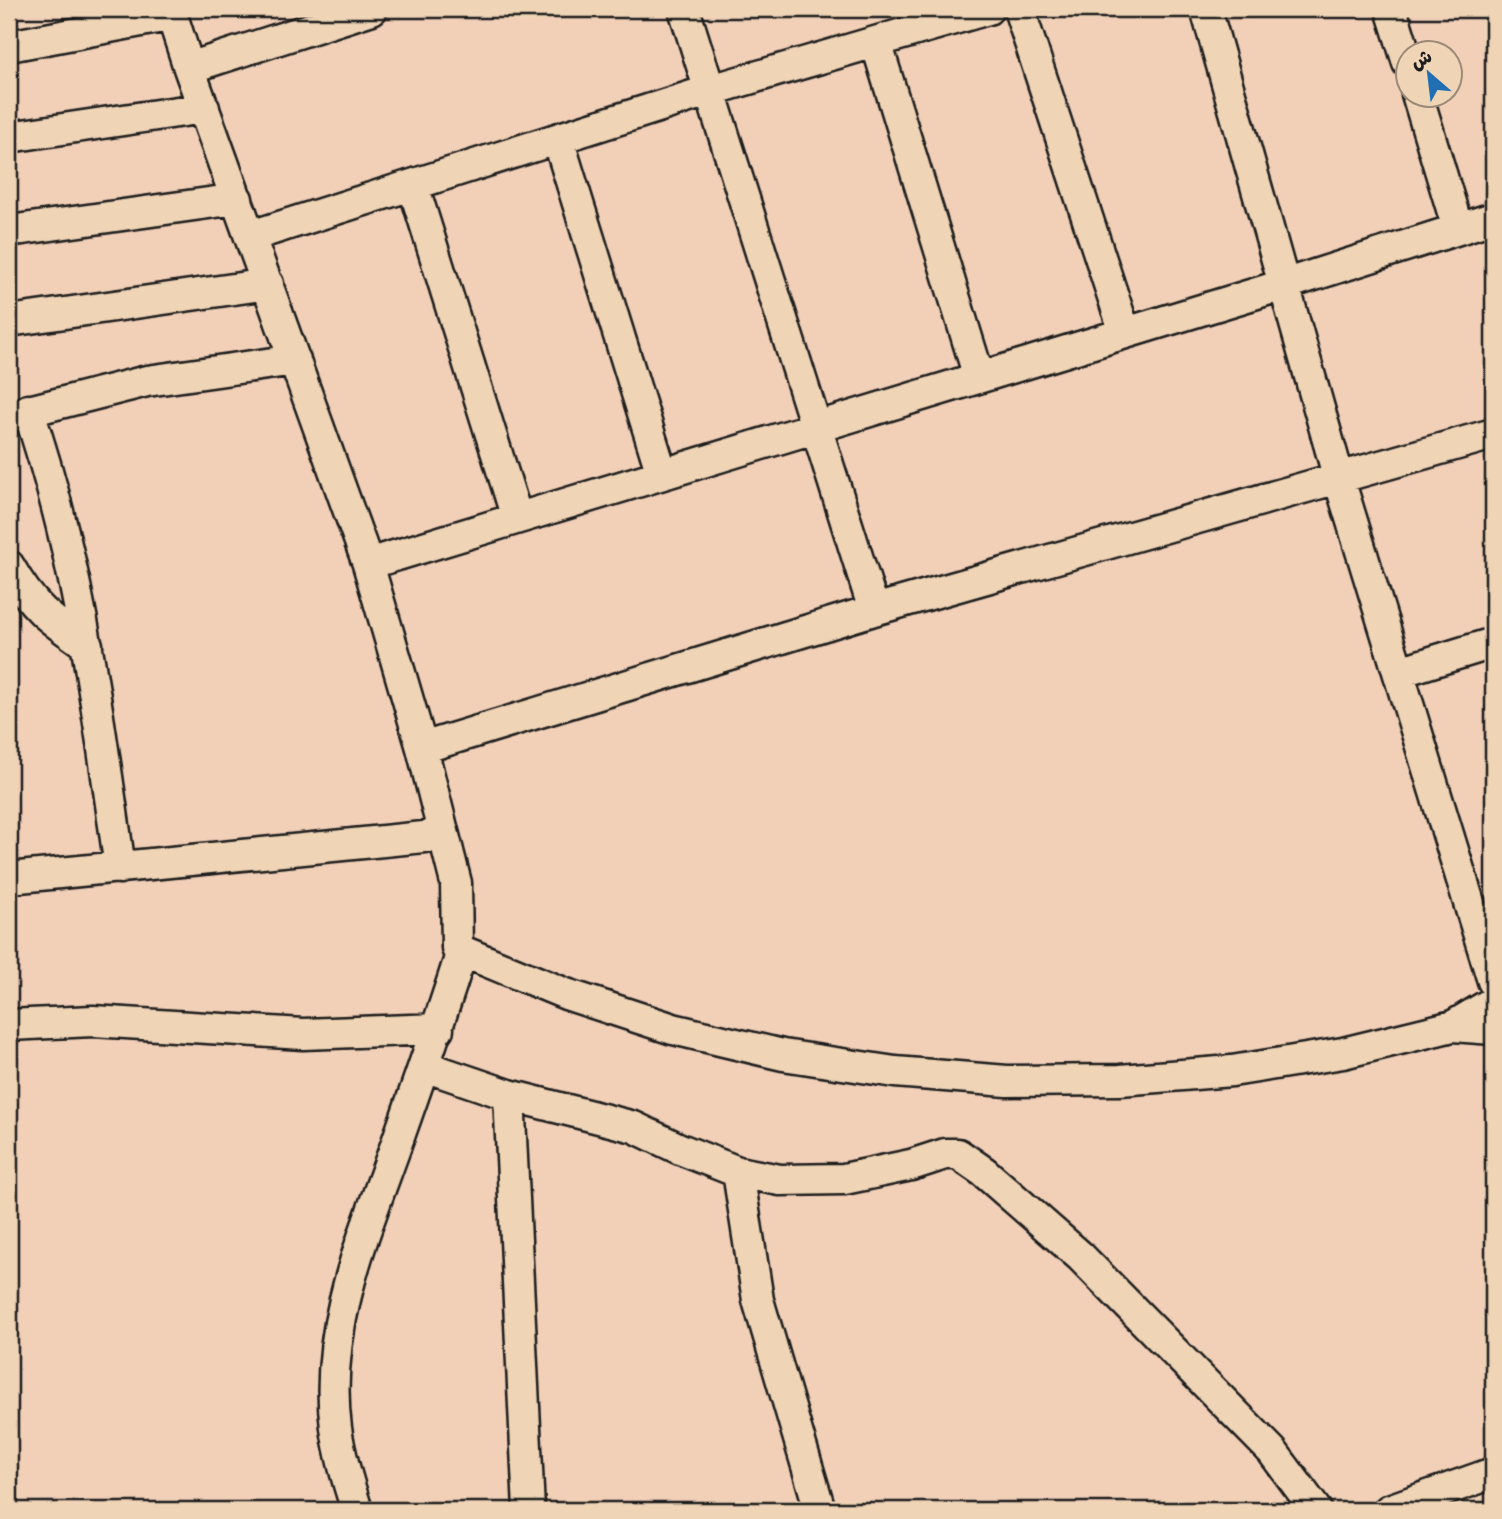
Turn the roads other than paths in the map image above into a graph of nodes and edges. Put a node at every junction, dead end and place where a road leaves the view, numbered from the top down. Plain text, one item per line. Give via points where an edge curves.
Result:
1 (372, 9) edge
2 (684, 9) edge
3 (988, 9) edge
4 (1019, 9) edge
5 (1206, 9) edge
6 (1391, 9) edge
7 (171, 12) edge
8 (1400, 38) edge
9 (876, 42) junction
10 (9, 46) edge
11 (189, 68) junction
12 (711, 90) junction
13 (204, 108) junction
14 (1421, 108) edge
15 (9, 137) edge
16 (558, 139) junction
17 (413, 185) junction
18 (237, 200) junction
19 (1493, 218) edge
20 (1458, 229) junction
21 (9, 231) edge
22 (251, 236) junction
23 (268, 284) junction
24 (1283, 285) junction
25 (9, 321) edge
26 (1125, 333) junction
27 (295, 360) junction
28 (979, 377) junction
29 (18, 413) edge
30 (817, 426) junction
31 (1493, 434) edge
32 (662, 474) junction
33 (1339, 479) junction
34 (517, 518) junction
35 (368, 564) junction
36 (9, 566) edge
37 (874, 610) junction
38 (1493, 643) edge
39 (87, 645) junction
40 (1399, 672) junction
41 (422, 747) junction
42 (444, 835) junction
43 (120, 868) junction
44 (9, 878) edge
45 (462, 951) junction
46 (1493, 981) edge
47 (1493, 1002) edge
48 (9, 1025) edge
49 (1453, 1026) junction
50 (438, 1029) junction
51 (1493, 1029) edge
52 (424, 1066) junction
53 (509, 1095) junction
54 (738, 1172) junction
55 (1493, 1473) edge
56 (357, 1510) edge
57 (529, 1510) edge
58 (820, 1510) edge
59 (1316, 1510) edge
60 (1389, 1510) edge

1 - 11 street
2 - 12 street
3 - 9 street
4 - 26 street
5 - 24 street
6 - 8 street
7 - 10 street
7 - 11 street
9 - 12 street
9 - 28 street
11 - 13 street
12 - 16 street
12 - 30 street
13 - 15 street
13 - 18 street
14 - 20 street
16 - 17 street
16 - 32 street
17 - 22 street
17 - 34 street
18 - 21 street
18 - 22 street
19 - 20 street
20 - 24 street
22 - 23 street
23 - 25 street
23 - 27 street
24 - 26 street
24 - 33 street
26 - 28 street
27 - 29 street via 147,381
27 - 35 street
28 - 30 street
29 - 39 street via 49,471
30 - 32 street
30 - 37 street
31 - 33 street
32 - 34 street
33 - 37 street
33 - 40 street
34 - 35 street
35 - 41 street
36 - 39 street via 46,617
37 - 41 street
38 - 40 street
39 - 43 street
40 - 46 street
41 - 42 street
42 - 43 street
42 - 45 street via 456,883 457,948
43 - 44 street
45 - 49 street via 566,994 673,1029 783,1055 944,1076 1120,1080 1232,1071 1343,1053
45 - 50 street
47 - 49 street
48 - 50 street via 93,1021 303,1034
49 - 51 street
50 - 52 street
52 - 53 street
52 - 56 street via 344,1298 335,1374 336,1427
53 - 54 street via 634,1127
53 - 57 street
54 - 58 street via 758,1300
54 - 59 street via 780,1180 844,1180 958,1154 1080,1256 1272,1451
55 - 60 street

